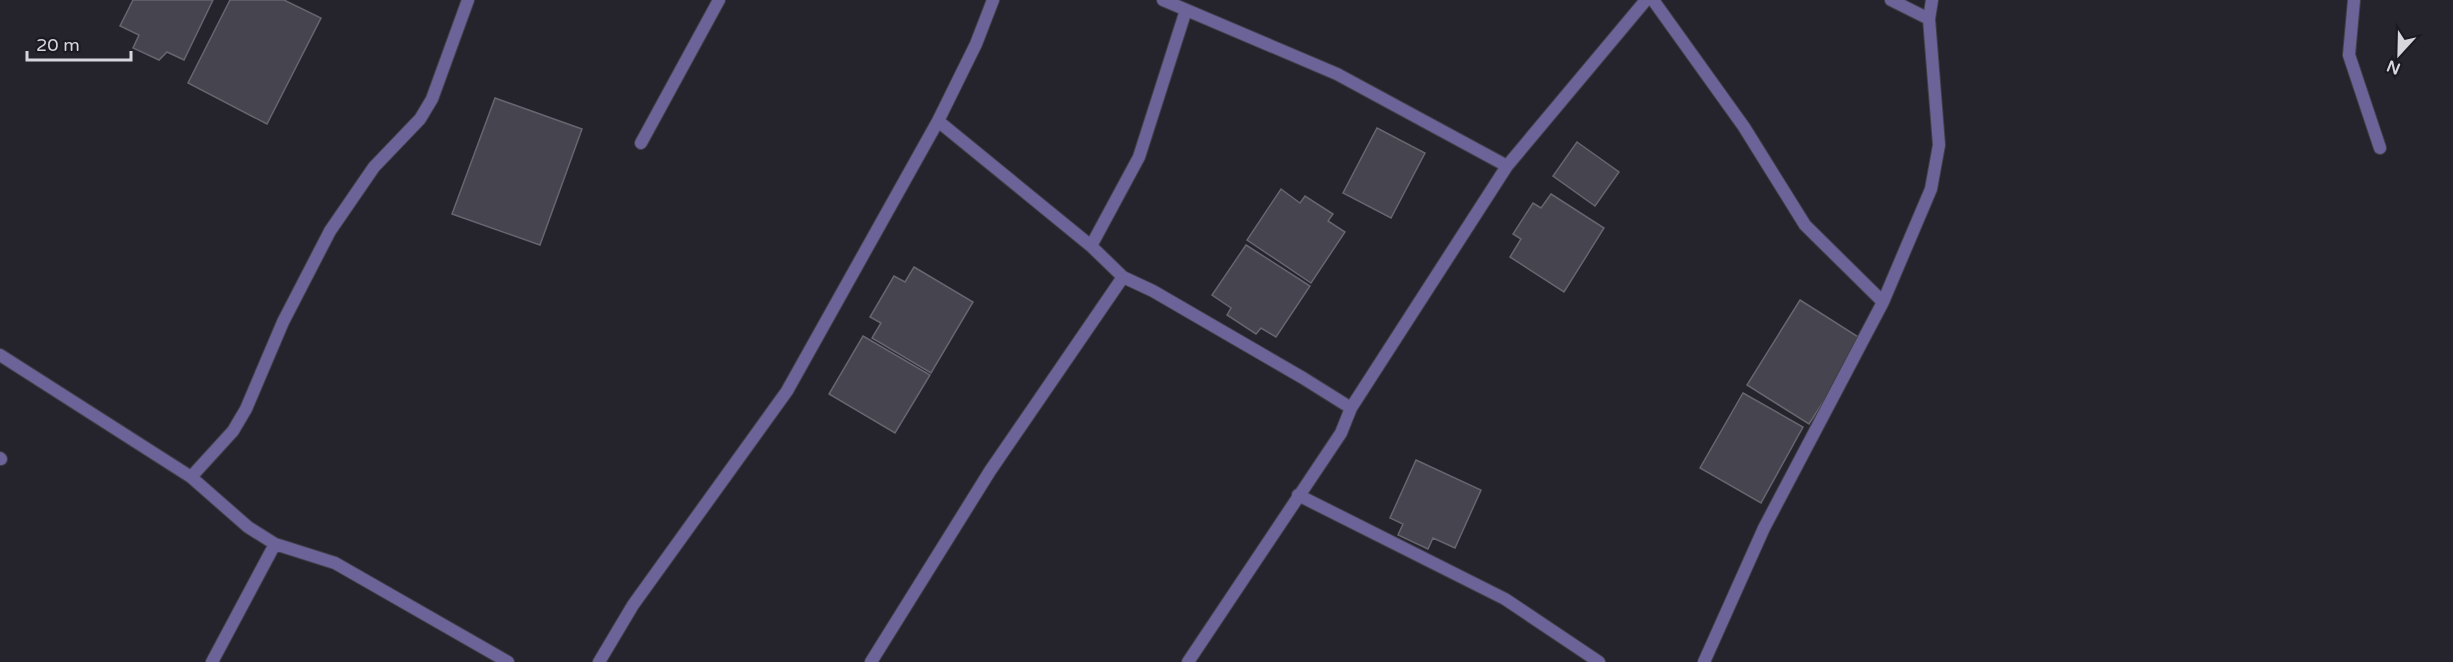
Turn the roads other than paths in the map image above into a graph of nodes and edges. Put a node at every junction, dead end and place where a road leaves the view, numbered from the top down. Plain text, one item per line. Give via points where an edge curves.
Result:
1 (468, 0) edge
2 (719, 0) edge
3 (993, 0) edge
4 (1163, 0) edge
5 (1646, 0) edge
6 (1653, 0) edge
7 (1891, 0) edge
8 (1932, 0) edge
9 (2354, 0) edge
10 (1186, 10) junction
11 (1929, 19) junction
12 (938, 121) junction
13 (641, 143) dead end
14 (2380, 148) dead end
15 (1507, 166) junction
16 (1090, 246) junction
17 (1123, 277) junction
18 (1883, 302) junction
19 (0, 355) edge
20 (1351, 408) junction
21 (191, 477) junction
22 (1298, 495) junction
23 (275, 544) junction
24 (213, 662) edge
25 (508, 662) edge
26 (599, 662) edge
27 (871, 662) edge
28 (1188, 662) edge
29 (1599, 662) edge
30 (1704, 662) edge

1 - 21 street via 432,99 420,119 374,167 330,231 283,322 246,409 233,431
2 - 13 street
3 - 12 street
4 - 10 street
5 - 15 street
6 - 18 street via 1744,127 1804,225
7 - 11 street
8 - 11 street
9 - 14 street via 2349,55
10 - 15 street via 1336,74
10 - 16 street via 1139,157
11 - 18 street via 1939,145 1931,189
12 - 16 street
12 - 26 street via 787,391 633,605
15 - 20 street
16 - 17 street
17 - 20 street
17 - 27 street via 990,471
18 - 30 street via 1764,528
19 - 21 street
20 - 22 street via 1341,433
21 - 23 street via 248,527
22 - 28 street
22 - 29 street via 1505,599
23 - 24 street
23 - 25 street via 335,563

